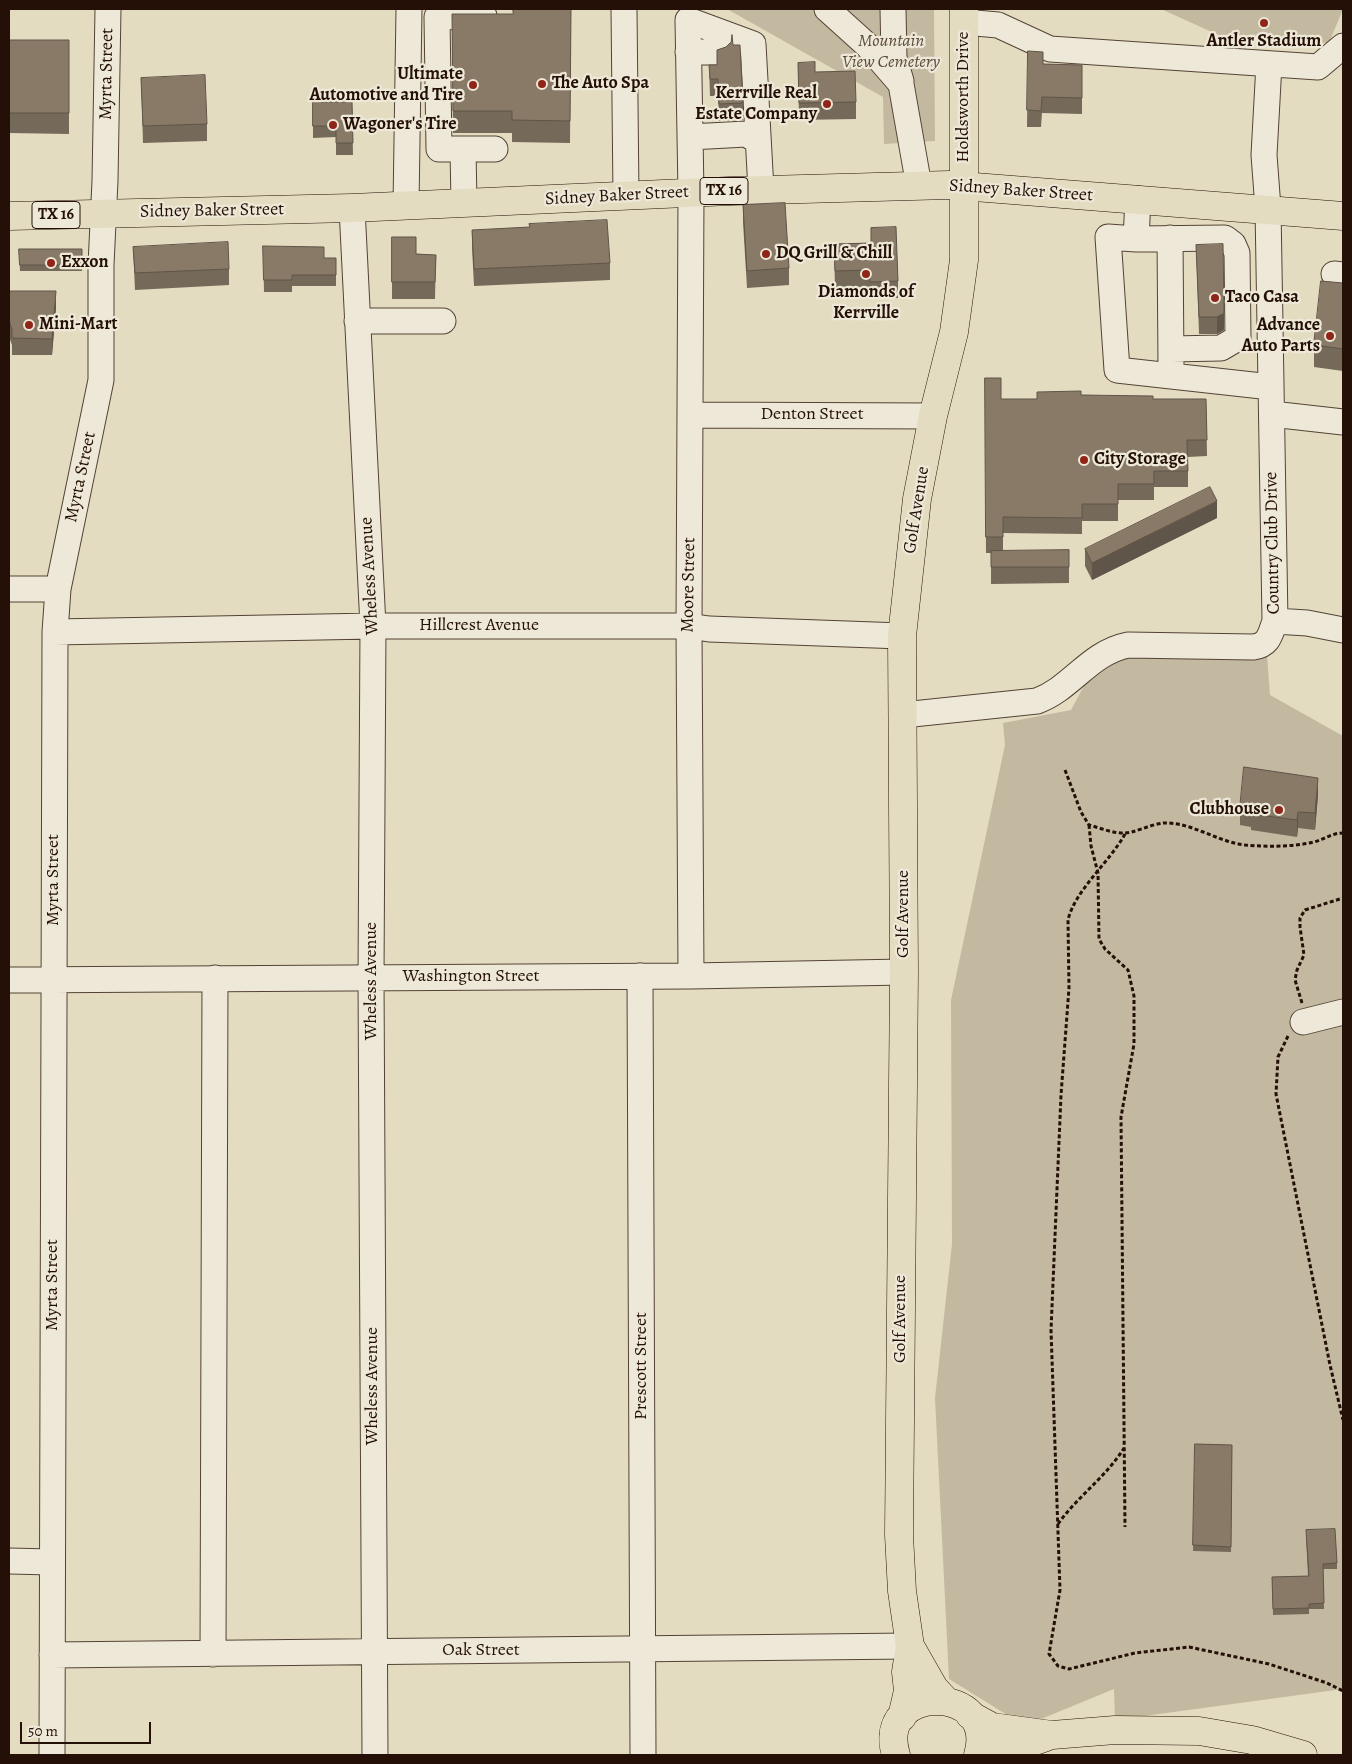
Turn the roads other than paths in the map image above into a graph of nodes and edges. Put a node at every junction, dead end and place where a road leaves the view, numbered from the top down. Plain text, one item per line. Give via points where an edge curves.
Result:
1 (108, 9) edge
2 (410, 9) edge
3 (624, 9) edge
4 (828, 9) edge
5 (893, 9) edge
6 (964, 15) edge
7 (484, 16) edge
8 (1343, 46) edge
9 (688, 52) junction
10 (735, 52) junction
11 (1269, 64) junction
12 (902, 84) junction
13 (408, 97) junction
14 (438, 97) junction
15 (690, 137) junction
16 (758, 141) junction
17 (495, 149) dead end
18 (462, 150) junction
19 (920, 186) junction
20 (964, 186) junction
21 (761, 190) junction
22 (691, 193) junction
23 (626, 196) junction
24 (1138, 199) junction
25 (464, 203) junction
26 (406, 206) junction
27 (352, 208) junction
28 (1268, 208) junction
29 (104, 214) junction
30 (9, 216) edge
31 (1343, 216) edge
32 (1170, 238) junction
33 (1136, 239) junction
34 (1269, 275) junction
35 (1238, 276) junction
36 (443, 321) dead end
37 (357, 322) junction
38 (1171, 349) junction
39 (1171, 376) junction
40 (1271, 387) junction
41 (1272, 414) junction
42 (691, 415) junction
43 (933, 416) junction
44 (1343, 422) edge
45 (9, 589) edge
46 (58, 589) junction
47 (1275, 621) junction
48 (373, 626) junction
49 (689, 626) junction
50 (1343, 630) edge
51 (55, 632) junction
52 (902, 636) junction
53 (903, 716) junction
54 (904, 972) junction
55 (640, 976) junction
56 (691, 976) junction
57 (371, 977) junction
58 (215, 978) junction
59 (9, 980) edge
60 (54, 980) junction
61 (1343, 1012) edge
62 (1303, 1022) road end
63 (9, 1561) edge
64 (52, 1562) junction
65 (910, 1646) junction
66 (643, 1650) junction
67 (374, 1652) junction
68 (214, 1654) junction
69 (52, 1655) junction
70 (946, 1701) junction
71 (970, 1715) junction
72 (902, 1717) junction
73 (1052, 1735) junction
74 (894, 1754) edge
75 (52, 1755) edge
76 (375, 1755) edge
77 (643, 1755) edge
78 (978, 1755) edge
79 (995, 1755) edge
80 (1302, 1755) edge

1 - 29 street, Myrta Street
2 - 13 street
3 - 23 street
4 - 12 street
5 - 12 street via 894,58
6 - 11 street via 1050,49
6 - 20 main road, Holdsworth Drive
7 - 14 street via 437,17
8 - 11 street via 1318,67
9 - 10 street
9 - 10 street, Moore Street via 688,20 753,44
9 - 15 street, Moore Street
10 - 16 street
11 - 28 street, Country Club Drive via 1264,154
12 - 19 street
13 - 14 street
13 - 26 street
14 - 18 street via 439,149
15 - 16 street via 746,134
15 - 22 street, Moore Street
16 - 21 street
17 - 18 street
18 - 25 street
19 - 20 main road, Sidney Baker Street / TX 16
19 - 21 main road, Sidney Baker Street / TX 16
20 - 24 main road, Sidney Baker Street / TX 16
20 - 43 main road, Golf Avenue via 964,260 954,332
21 - 22 main road, Sidney Baker Street / TX 16
22 - 23 main road, Sidney Baker Street / TX 16
22 - 42 street, Moore Street
23 - 25 main road, Sidney Baker Street / TX 16
24 - 28 main road, Sidney Baker Street / TX 16
24 - 33 street
25 - 26 main road, Sidney Baker Street / TX 16
26 - 27 main road, Sidney Baker Street / TX 16
27 - 29 main road, Sidney Baker Street / TX 16
27 - 37 street, Wheless Avenue
28 - 31 main road, Sidney Baker Street / TX 16
28 - 34 street, Country Club Drive
29 - 30 main road, Sidney Baker Street / TX 16
29 - 46 street, Myrta Street via 102,380
32 - 33 street
32 - 35 street via 1225,238 1234,244
32 - 38 street
33 - 39 street via 1108,237 1117,370
34 - 35 street
34 - 40 street, Country Club Drive
35 - 38 street via 1238,338 1221,348
36 - 37 street
37 - 48 street, Wheless Avenue
38 - 39 street
39 - 40 street
40 - 41 street, Country Club Drive
41 - 44 street
41 - 47 street, Country Club Drive
42 - 43 street, Denton Street
42 - 49 street, Moore Street
43 - 52 main road, Golf Avenue via 917,500
45 - 46 street
46 - 51 street, Myrta Street
47 - 50 street
47 - 53 street, Country Club Drive via 1268,641 1262,646 1128,645 1112,648 1051,696 1037,701
48 - 49 street, Hillcrest Avenue
48 - 51 street, Hillcrest Avenue
48 - 57 street, Wheless Avenue
49 - 52 street, Hillcrest Avenue
49 - 56 street, Moore Street
51 - 60 street, Myrta Street
52 - 53 main road, Golf Avenue
53 - 54 main road, Golf Avenue
54 - 56 street, Washington Street
54 - 65 main road, Golf Avenue via 899,1535 902,1591
55 - 56 street, Washington Street
55 - 57 street, Washington Street
55 - 66 street, Prescott Street
57 - 58 street, Washington Street
57 - 67 street, Wheless Avenue
58 - 60 street, Washington Street
58 - 68 street
59 - 60 street, Washington Street
60 - 64 street, Myrta Street
61 - 62 street
63 - 64 street
64 - 69 street, Myrta Street
65 - 66 street, Oak Street
65 - 70 main road, Golf Avenue via 934,1688
65 - 72 main road, Golf Avenue via 906,1672 908,1690
66 - 67 street, Oak Street
66 - 77 street, Prescott Street
67 - 68 street, Oak Street
67 - 76 street, Wheless Avenue
68 - 69 street, Oak Street
69 - 75 street, Myrta Street
70 - 71 main road
70 - 72 main road via 925,1701
71 - 73 main road via 992,1727
71 - 78 main road via 980,1738
72 - 74 main road, Golf Avenue via 895,1733
73 - 79 main road
73 - 80 main road via 1115,1730 1199,1730 1252,1740

